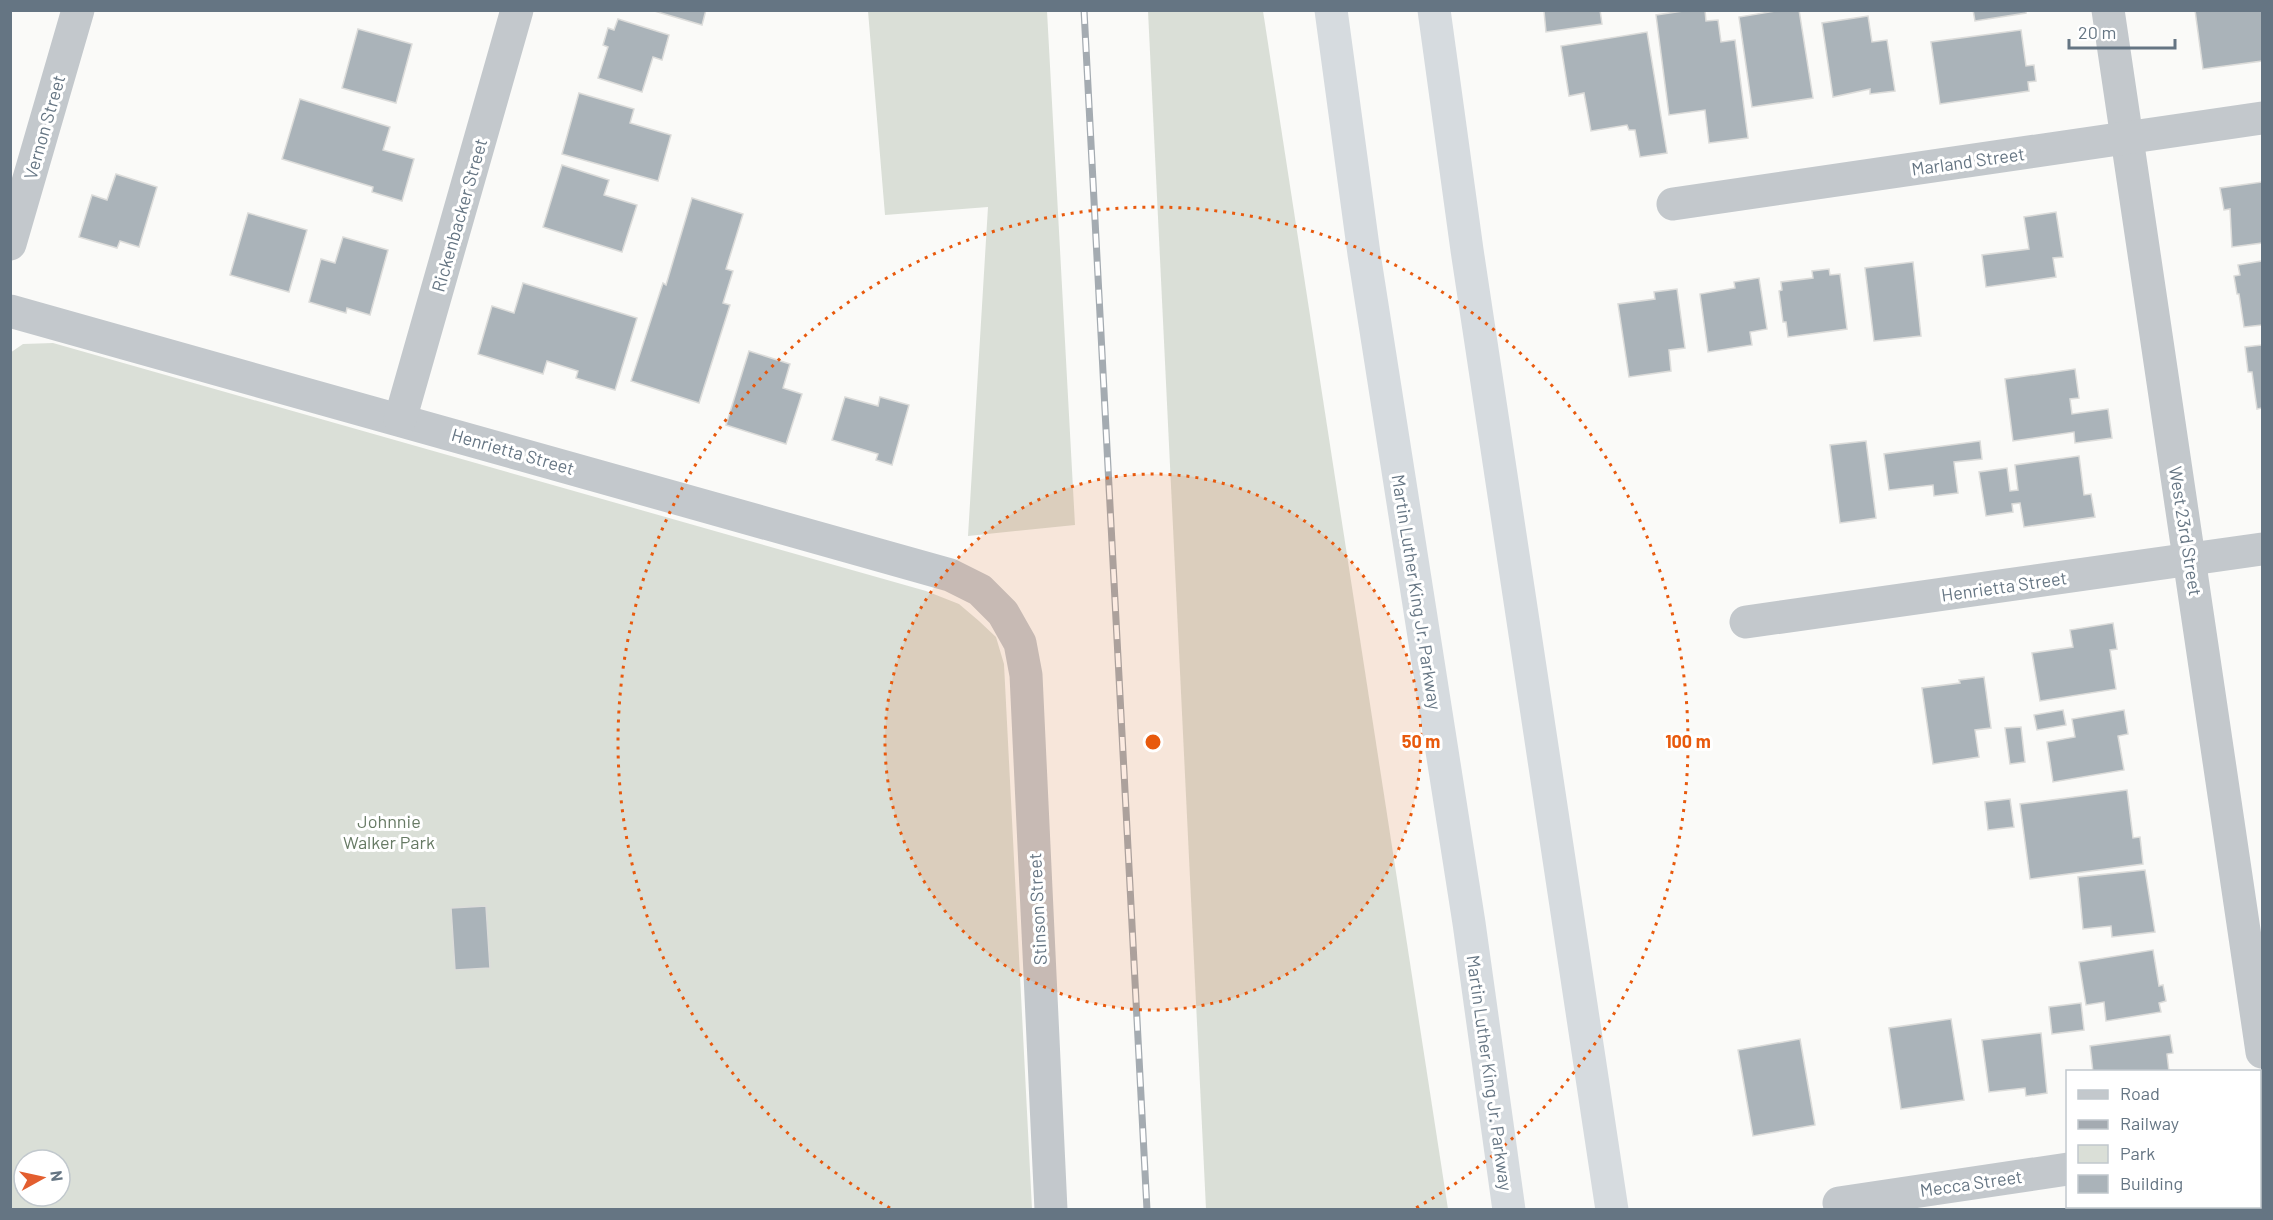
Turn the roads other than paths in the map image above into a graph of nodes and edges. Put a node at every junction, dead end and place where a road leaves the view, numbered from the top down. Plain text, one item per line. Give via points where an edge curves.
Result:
1 (78, 10) edge
2 (517, 10) edge
3 (1331, 10) edge
4 (1434, 10) edge
5 (2108, 10) edge
6 (2262, 118) edge
7 (2127, 138) junction
8 (1672, 204) dead end
9 (10, 244) edge
10 (10, 311) edge
11 (400, 420) junction
12 (2262, 549) edge
13 (2190, 560) junction
14 (1003, 613) joint
15 (1746, 622) dead end
16 (2262, 1052) edge
17 (2066, 1169) edge
18 (1839, 1203) dead end
19 (1051, 1209) edge
20 (1509, 1209) edge
21 (1612, 1209) edge

1 - 9 street, Vernon Street
2 - 11 street, Rickenbacker Street
3 - 20 highway, Martin Luther King Jr. Parkway via 1364,254 1469,923
4 - 21 highway
5 - 7 street, West 23rd Street
6 - 7 street, Marland Street
7 - 8 street, Marland Street
7 - 13 street, West 23rd Street
10 - 11 street, Henrietta Street
11 - 14 street, Henrietta Street via 950,574 980,590
12 - 13 street, Henrietta Street
13 - 15 street, Henrietta Street
13 - 16 street, West 23rd Street
14 - 19 street, Stinson Street via 1020,643 1026,675
17 - 18 street, Mecca Street

